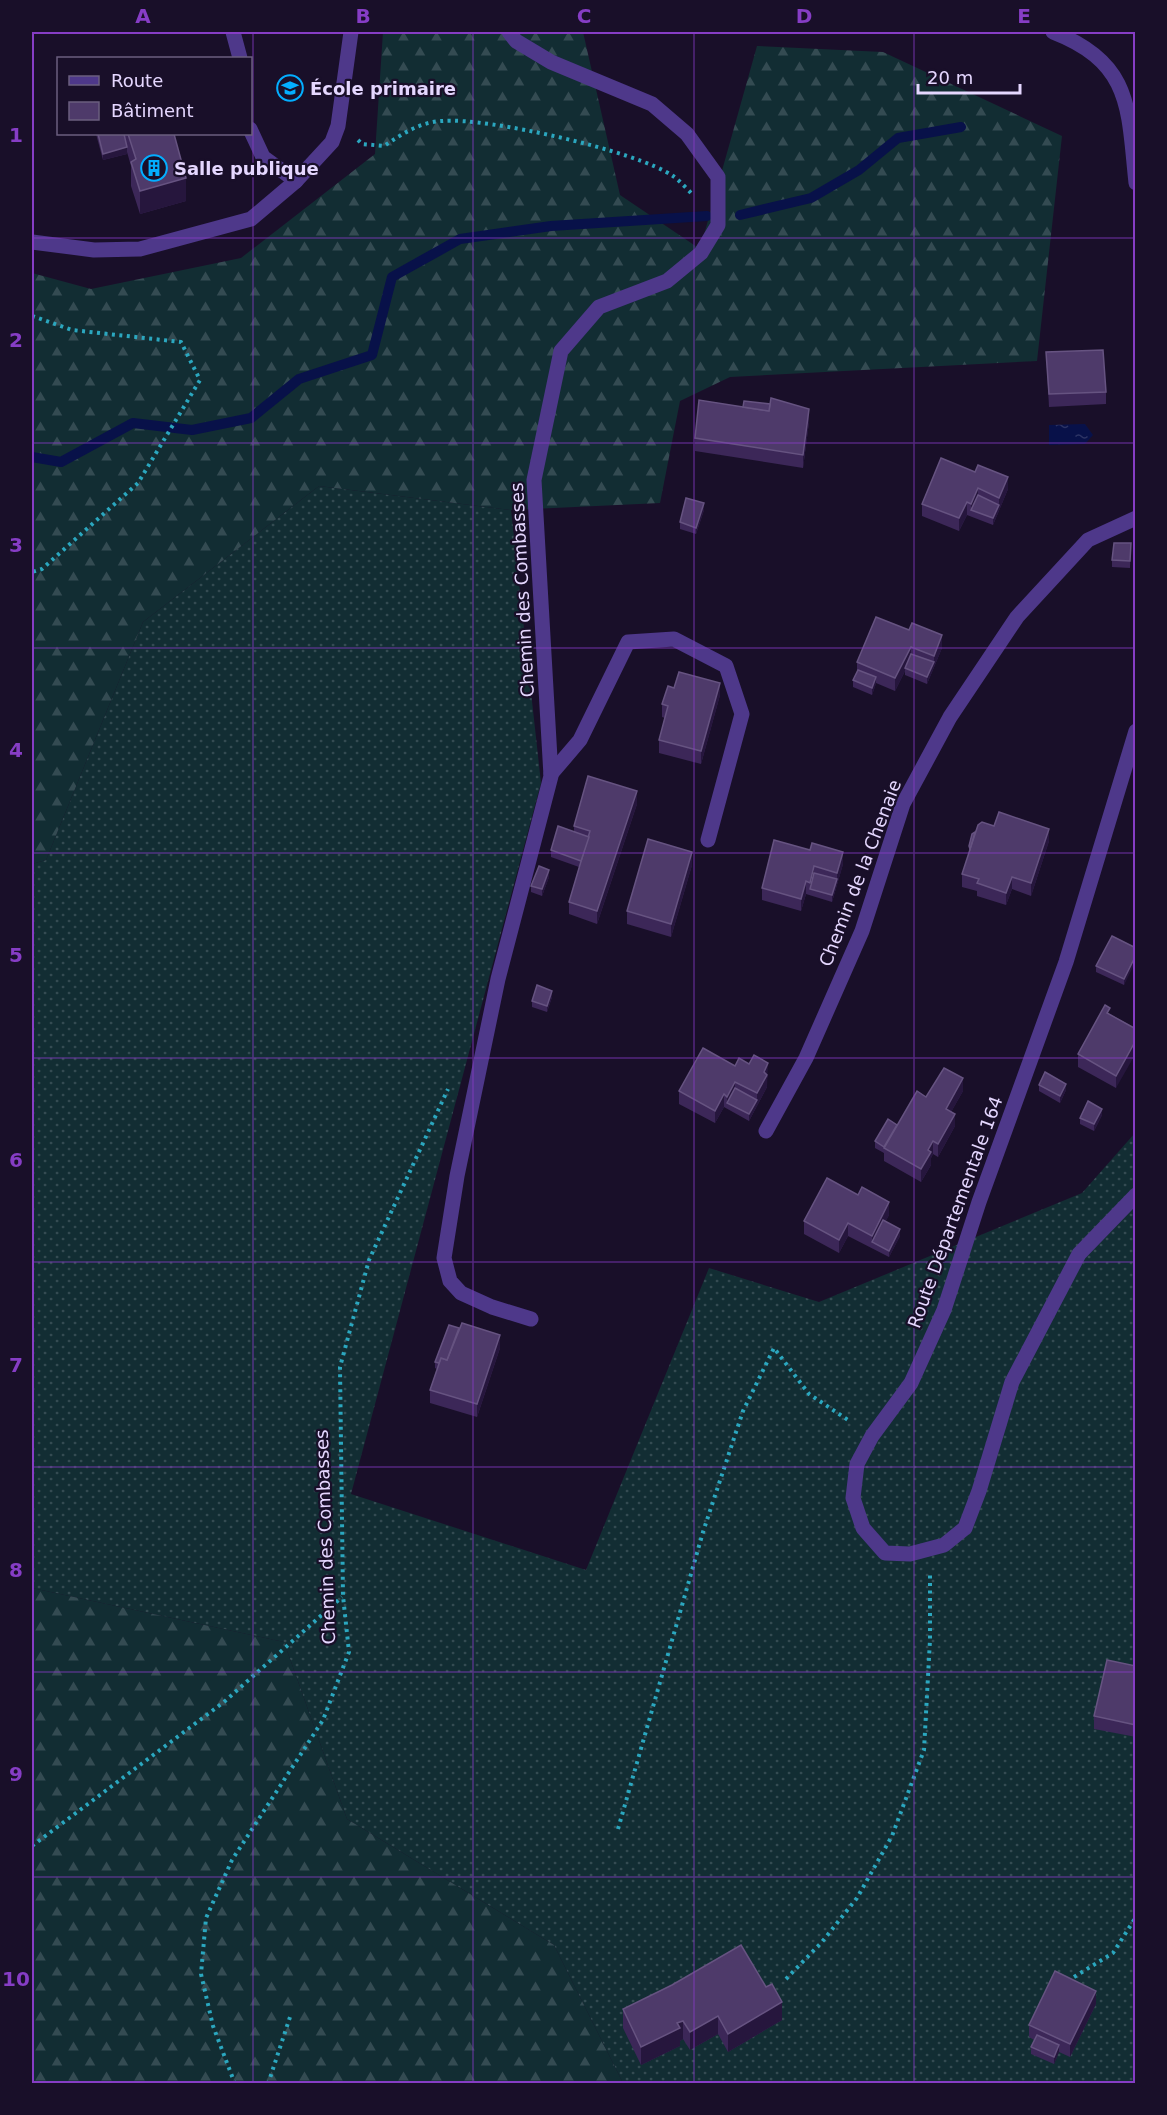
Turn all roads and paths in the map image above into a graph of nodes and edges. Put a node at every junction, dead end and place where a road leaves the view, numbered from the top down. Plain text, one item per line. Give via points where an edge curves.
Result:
1 (233, 32) edge
2 (351, 32) edge
3 (509, 32) edge
4 (1053, 32) edge
5 (240, 57) edge
6 (339, 126) junction
7 (252, 133) edge
8 (296, 181) junction
9 (1136, 183) edge
10 (699, 201) dead end
11 (32, 242) edge
12 (32, 316) edge
13 (1136, 518) edge
14 (32, 572) edge
15 (1136, 731) edge
16 (551, 774) junction
17 (708, 840) dead end
18 (448, 1087) dead end
19 (766, 1131) dead end
20 (1136, 1195) edge
21 (531, 1319) dead end
22 (872, 1436) junction
23 (930, 1549) junction
24 (343, 1596) junction
25 (618, 1829) dead end
26 (32, 1846) edge
27 (1136, 1917) edge
28 (1074, 1977) edge
29 (786, 1979) dead end
30 (290, 2017) dead end
31 (235, 2084) edge
32 (268, 2084) edge

1 - 5 street
2 - 6 street
3 - 16 street, Chemin des Combasses via 516,41 551,62 652,104 687,134 718,177 718,225 701,253 667,282 599,308 561,351 534,480
4 - 9 street via 1071,38 1096,56 1117,79 1128,105
6 - 8 street via 332,142
6 - 10 path via 362,144 384,146 408,130 441,121 481,122 635,159 673,176
7 - 8 street via 263,157
8 - 11 street via 251,219 140,249 94,250
12 - 14 path via 72,330 181,342 200,380 138,483 42,568
13 - 19 street, Chemin de la Chenaie via 1088,540 1017,617 950,717 903,804 862,931 806,1058
15 - 22 street, Route Départementale 164 via 1066,962 944,1310 910,1383
16 - 17 street via 580,740 628,642 674,639 726,666 742,714
16 - 21 street, Chemin des Combasses via 498,979 444,1258 450,1281 462,1293
18 - 24 path, Chemin des Combasses via 369,1260 340,1367
20 - 23 street, Route Départementale 164 via 1079,1254 1012,1382 964,1528 944,1545
22 - 23 street, Route Départementale 164 via 857,1464 853,1498 863,1528 885,1553 910,1554
22 - 25 path via 809,1394 774,1348 742,1411
23 - 29 path via 924,1750 892,1836 857,1898
24 - 26 path via 224,1702
24 - 31 path, Chemin des Combasses via 349,1652 323,1720 231,1860 206,1918 201,1974 213,2026
27 - 28 path via 1113,1953
30 - 32 path

